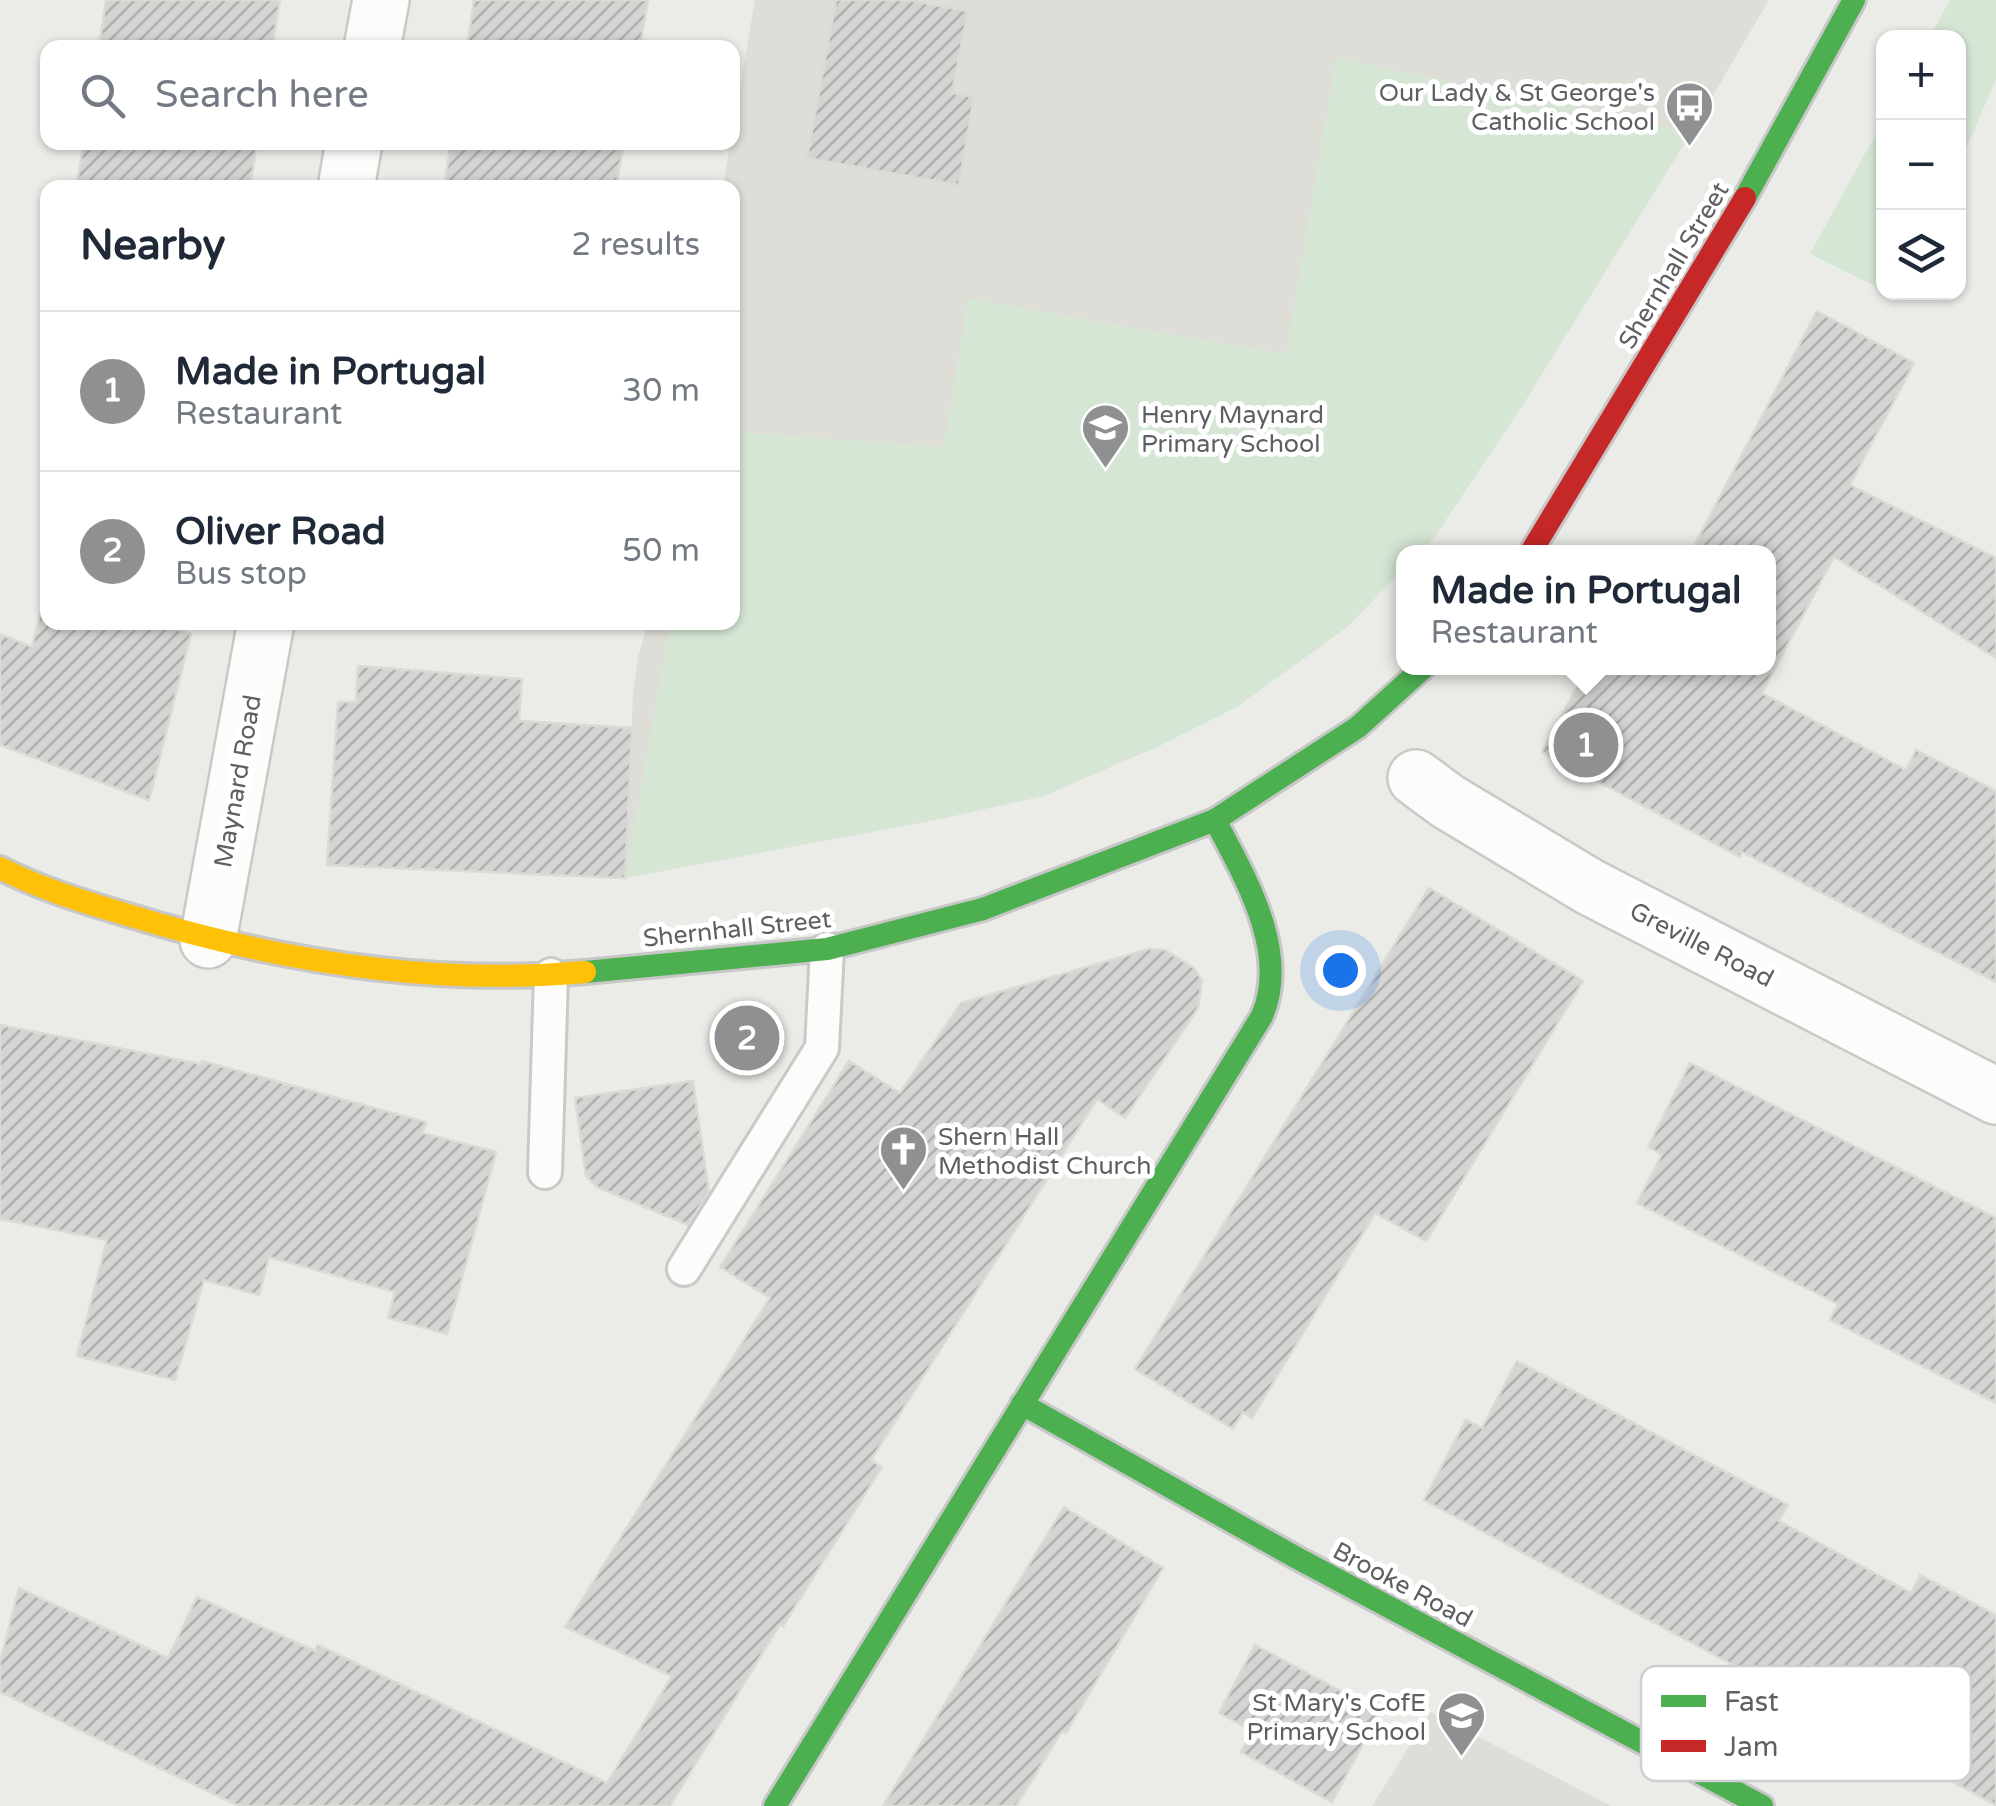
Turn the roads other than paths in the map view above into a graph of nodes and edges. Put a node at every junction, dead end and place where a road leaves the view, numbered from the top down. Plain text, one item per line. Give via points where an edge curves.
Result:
1 (381, 0) edge
2 (1854, 0) edge
3 (374, 40) edge
4 (353, 150) edge
5 (347, 180) edge
6 (1535, 545) edge
7 (265, 630) edge
8 (1416, 675) edge
9 (1416, 778) dead end
10 (1215, 820) junction
11 (0, 868) edge
12 (208, 940) junction
13 (826, 949) junction
14 (551, 975) junction
15 (1996, 1096) edge
16 (546, 1172) dead end
17 (684, 1269) dead end
18 (1022, 1404) junction
19 (1641, 1741) edge
20 (1715, 1781) edge
21 (775, 1806) edge
22 (1762, 1806) edge

1 - 3 street
2 - 6 street, Shernhall Street via 1732,224
4 - 5 street
7 - 12 street, Maynard Road
8 - 10 street, Shernhall Street via 1358,727
9 - 15 street, Greville Road via 1590,887
10 - 13 street, Shernhall Street via 983,909
10 - 18 street via 1254,897 1269,957 1268,1000
11 - 12 street, Shernhall Street via 40,888
12 - 14 street, Shernhall Street via 403,973
13 - 14 street, Shernhall Street
13 - 17 lane via 822,1048
14 - 16 lane
18 - 19 street, Brooke Road
18 - 21 street
20 - 22 street, Brooke Road

